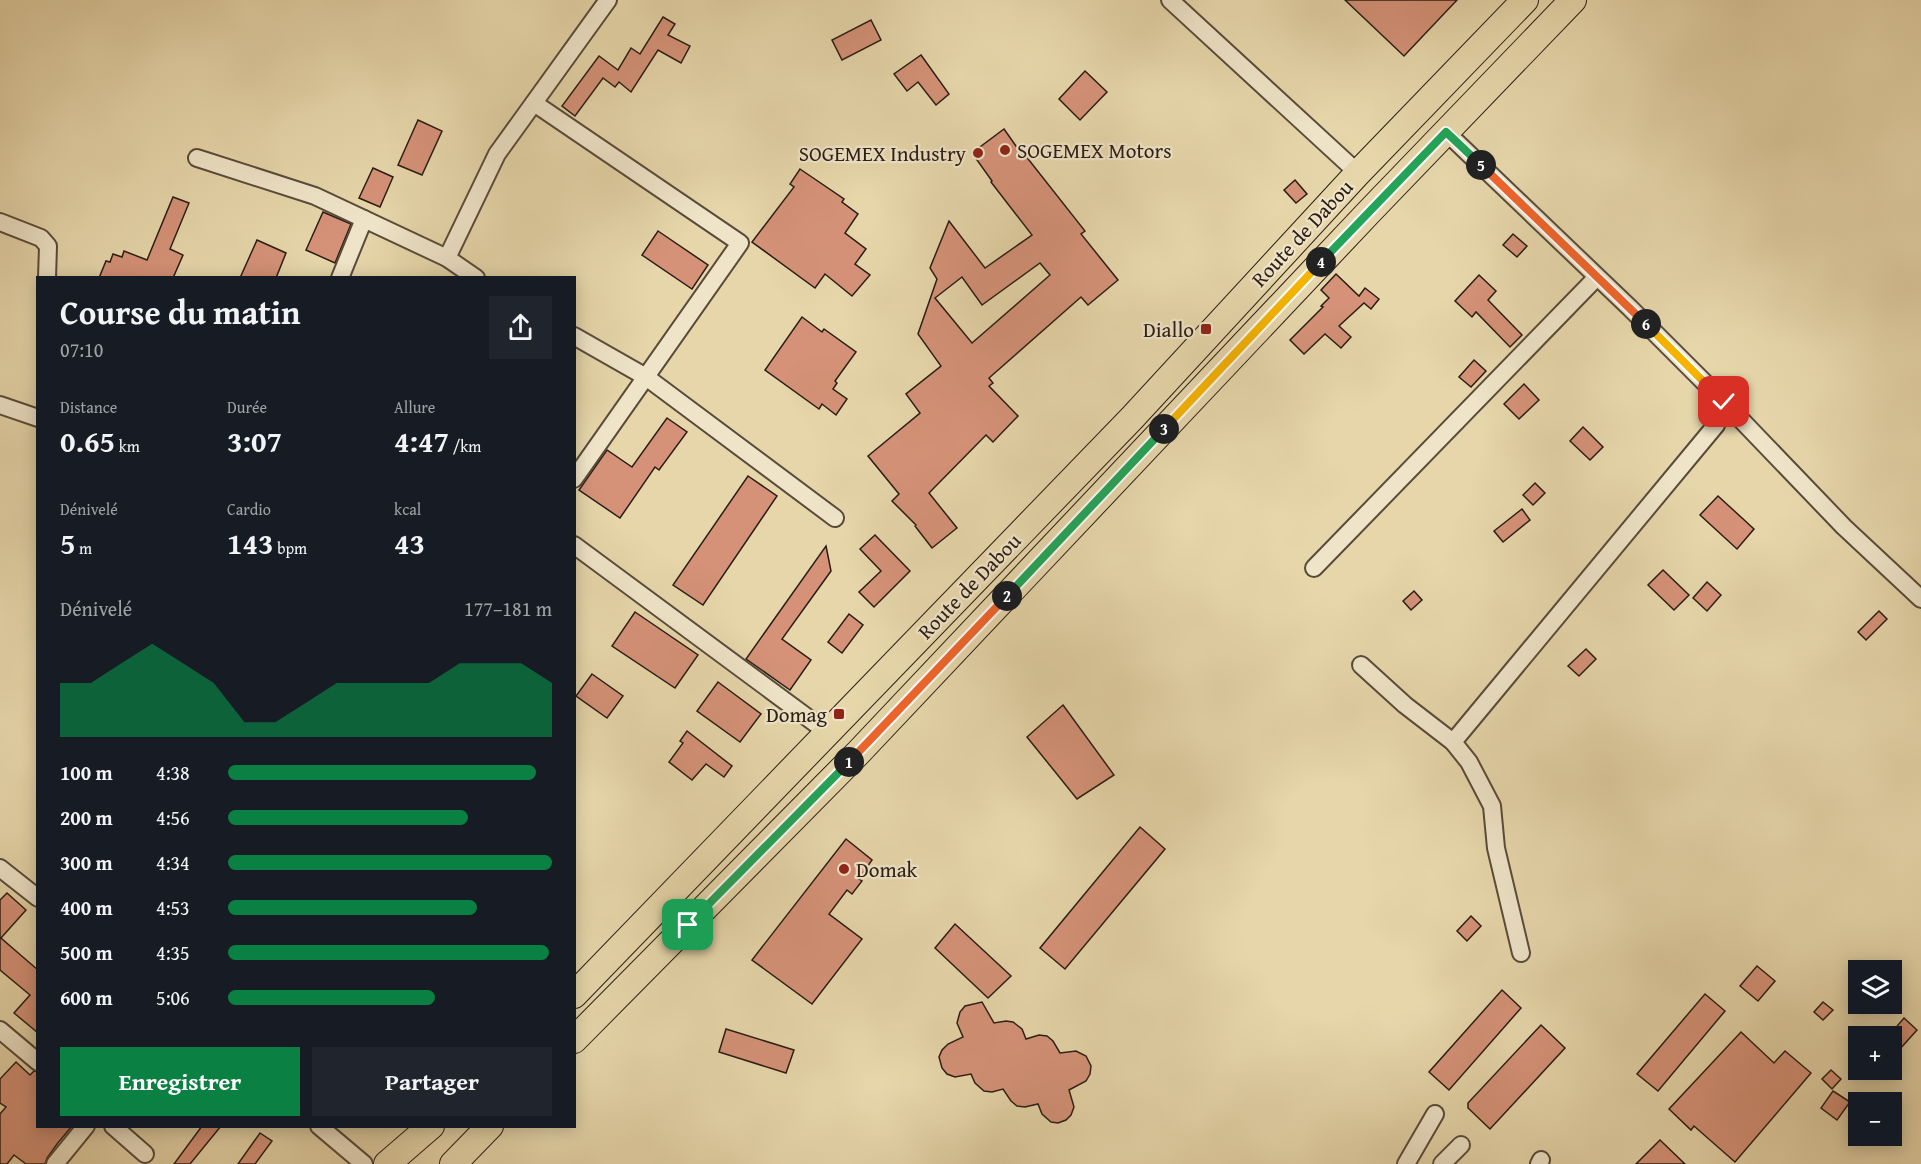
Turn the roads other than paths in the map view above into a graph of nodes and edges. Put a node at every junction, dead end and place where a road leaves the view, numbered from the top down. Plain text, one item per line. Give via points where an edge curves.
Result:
1 (608, 0) edge
2 (1170, 0) edge
3 (1525, 0) edge
4 (1573, 0) edge
5 (534, 102) junction
6 (1446, 132) junction
7 (197, 158) dead end
8 (1358, 172) junction
9 (364, 219) junction
10 (0, 222) edge
11 (447, 258) junction
12 (47, 276) edge
13 (341, 276) edge
14 (473, 276) edge
15 (1597, 277) junction
16 (576, 337) edge
17 (646, 377) junction
18 (1724, 402) junction
19 (0, 405) edge
20 (36, 417) edge
21 (576, 476) edge
22 (835, 518) dead end
23 (576, 546) edge
24 (1314, 568) dead end
25 (1921, 599) edge
26 (1361, 665) dead end
27 (827, 732) junction
28 (1453, 742) junction
29 (0, 868) edge
30 (36, 896) edge
31 (1521, 953) dead end
32 (576, 993) edge
33 (0, 1030) edge
34 (576, 1038) edge
35 (36, 1060) edge
36 (1435, 1114) dead end
37 (84, 1128) edge
38 (115, 1128) edge
39 (321, 1128) edge
40 (429, 1128) edge
41 (488, 1128) edge
42 (1461, 1145) dead end
43 (145, 1154) dead end
44 (456, 1162) edge
45 (55, 1164) edge
46 (364, 1164) edge
47 (387, 1164) edge
48 (1406, 1164) edge
49 (1442, 1164) edge

1 - 5 street
2 - 8 street
3 - 8 main road, Route de Dabou
4 - 6 main road
5 - 11 street via 497,154
5 - 17 street via 740,243
6 - 15 street
6 - 34 main road via 858,753
7 - 9 street via 315,196
8 - 27 main road, Route de Dabou via 1132,418
9 - 11 street
9 - 13 street
10 - 12 street via 41,238 48,246
11 - 14 street
15 - 18 street
15 - 24 street
16 - 17 street
17 - 21 street
17 - 22 street
18 - 25 street via 1844,527
18 - 28 street via 1716,425
19 - 20 street
23 - 27 street
26 - 28 street via 1404,705
27 - 32 main road, Route de Dabou
28 - 31 street via 1469,762 1492,807 1496,848
29 - 30 street
33 - 35 street
36 - 48 street
37 - 45 street
38 - 43 street
39 - 46 street
40 - 47 main road
41 - 44 main road
42 - 49 street

